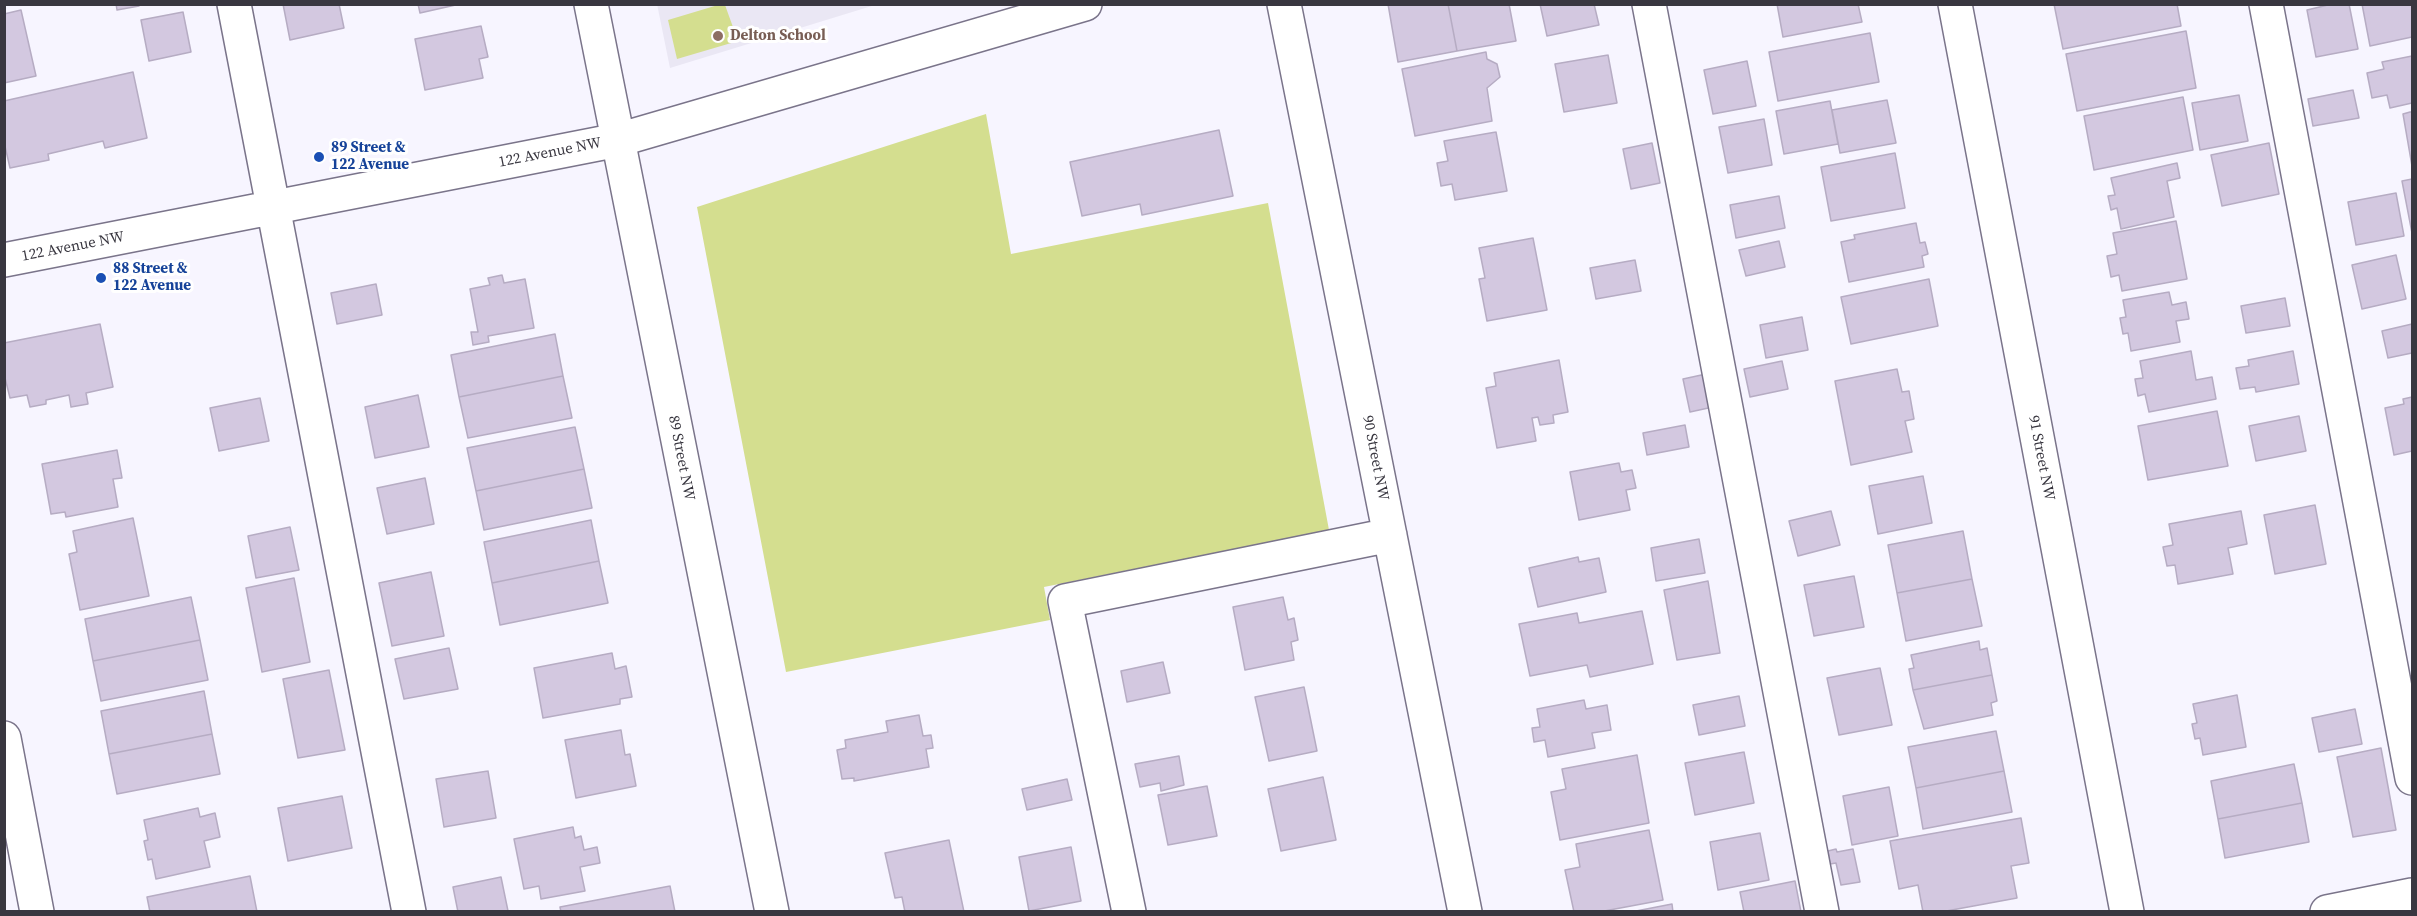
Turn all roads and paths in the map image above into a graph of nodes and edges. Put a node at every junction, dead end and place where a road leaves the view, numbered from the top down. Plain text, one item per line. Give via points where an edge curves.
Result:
1 (234, 4) edge
2 (591, 4) edge
3 (1085, 4) edge
4 (1284, 4) edge
5 (1649, 4) edge
6 (1955, 4) edge
7 (2266, 4) edge
8 (618, 140) junction
9 (274, 208) junction
10 (4, 261) edge
11 (1390, 535) junction
12 (4, 738) edge
13 (2412, 778) edge
14 (2412, 895) edge
15 (37, 912) edge
16 (409, 912) edge
17 (772, 912) edge
18 (1129, 912) edge
19 (1465, 912) edge
20 (1822, 912) edge
21 (2127, 912) edge
22 (2327, 912) edge

1 - 9 street
2 - 8 street, 89 Street NW
3 - 8 street, 122 Avenue NW
4 - 11 street, 90 Street NW
5 - 20 street
6 - 21 street, 91 Street NW
7 - 13 street
8 - 9 street, 122 Avenue NW
8 - 17 street, 89 Street NW
9 - 10 street, 122 Avenue NW
9 - 16 street
11 - 18 street via 1065,601
11 - 19 street, 90 Street NW
12 - 15 street
14 - 22 street

